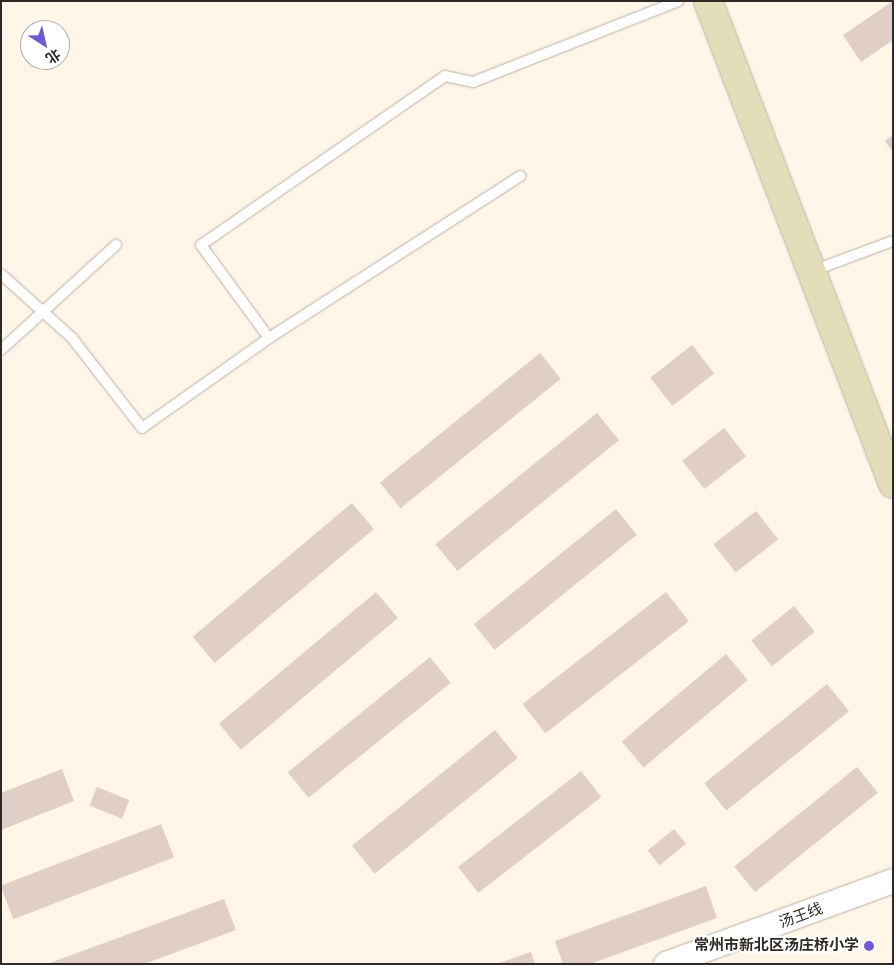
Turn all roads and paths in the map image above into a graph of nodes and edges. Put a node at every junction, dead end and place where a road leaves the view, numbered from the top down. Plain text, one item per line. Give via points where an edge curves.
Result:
1 (679, 1) edge
2 (708, 1) edge
3 (520, 176) dead end
4 (893, 241) edge
5 (116, 245) dead end
6 (812, 271) junction
7 (1, 274) edge
8 (45, 314) junction
9 (269, 338) junction
10 (1, 350) edge
11 (893, 484) edge
12 (888, 884) edge
13 (666, 964) edge

1 - 9 lane via 473,82 445,76 201,244
2 - 6 main road
3 - 9 lane
4 - 6 lane
5 - 8 lane
6 - 11 main road
7 - 8 lane
8 - 9 lane via 72,338 142,428
8 - 10 lane
12 - 13 street, 汤王线

